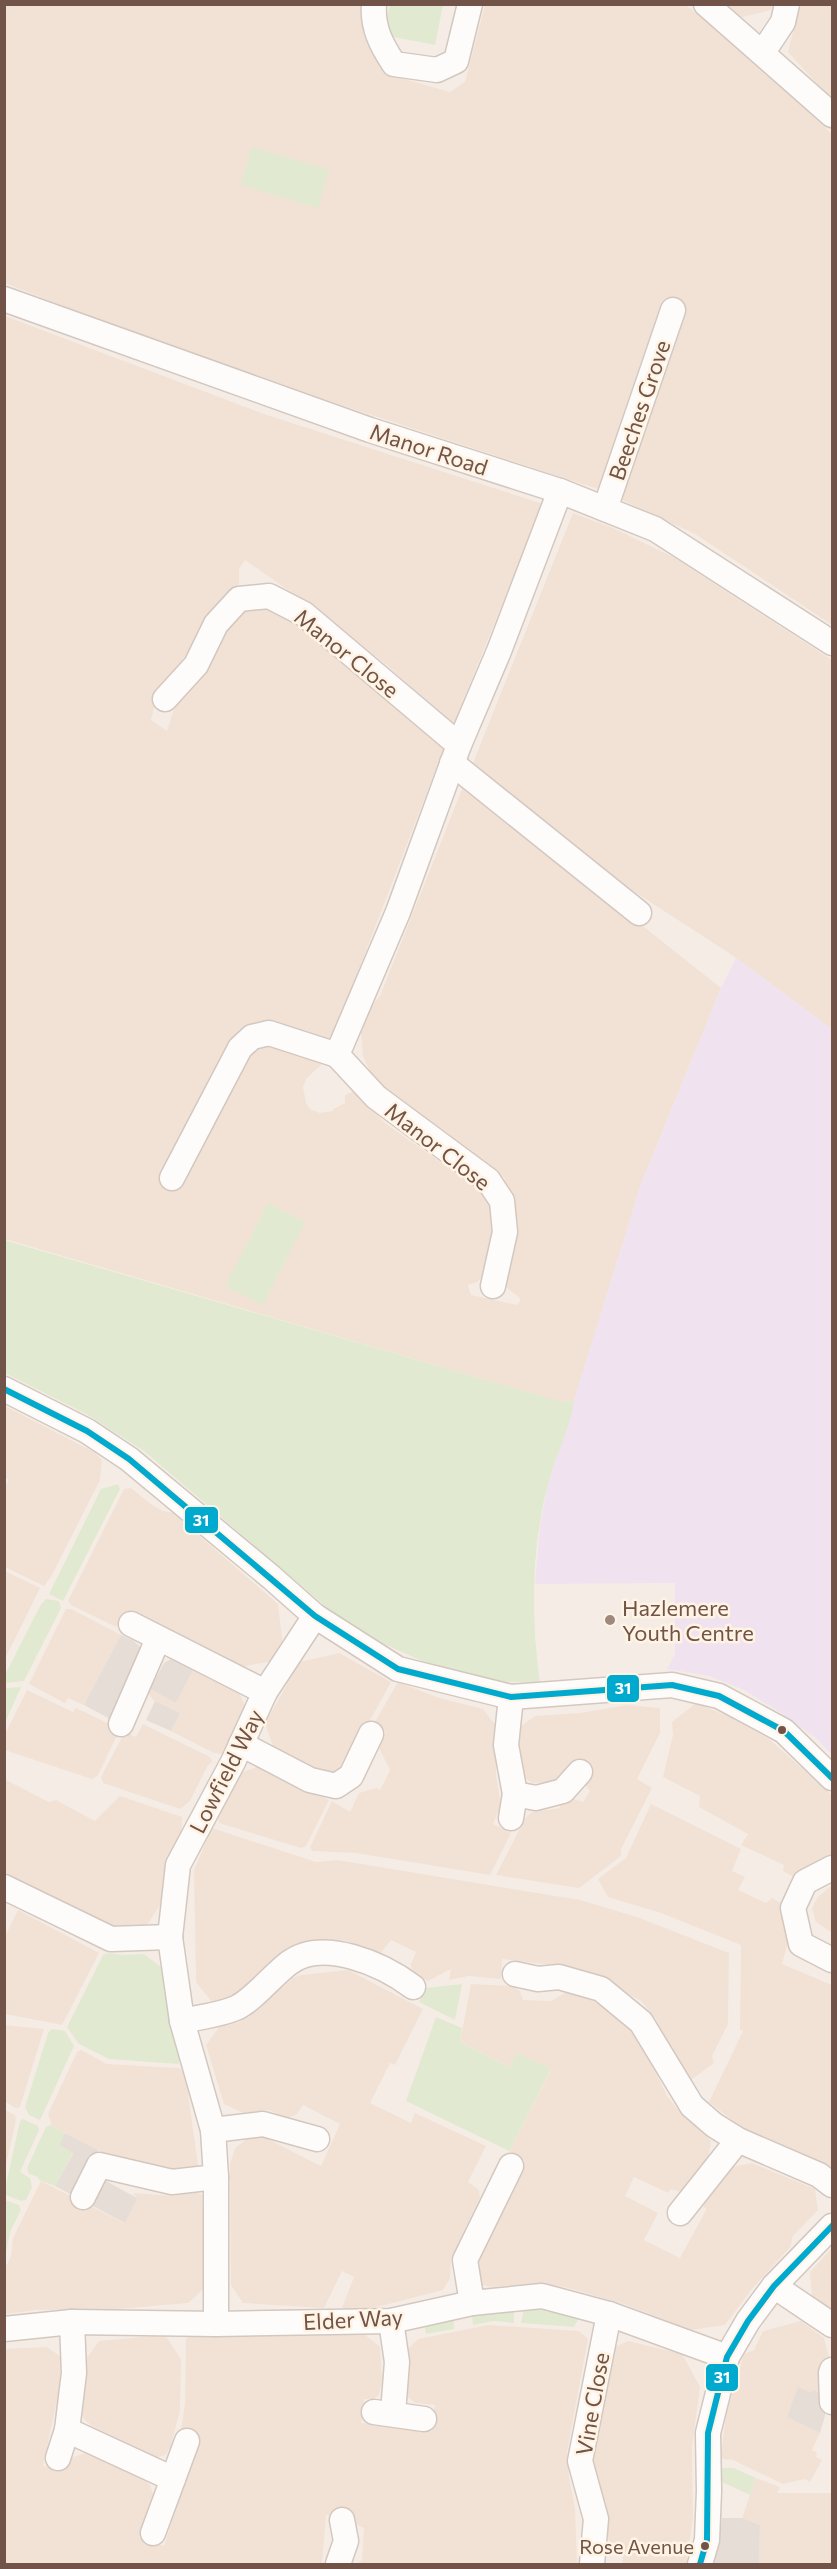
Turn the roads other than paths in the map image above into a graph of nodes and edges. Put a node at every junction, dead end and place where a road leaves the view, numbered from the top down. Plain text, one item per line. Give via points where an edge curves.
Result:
1 (374, 4) edge
2 (470, 4) edge
3 (706, 4) edge
4 (787, 4) edge
5 (763, 52) junction
6 (832, 115) edge
7 (4, 299) edge
8 (673, 310) dead end
9 (560, 491) junction
10 (605, 509) junction
11 (832, 643) edge
12 (165, 699) dead end
13 (456, 754) junction
14 (639, 914) dead end
15 (337, 1055) junction
16 (172, 1178) dead end
17 (493, 1286) dead end
18 (4, 1389) edge
19 (315, 1616) junction
20 (131, 1624) dead end
21 (158, 1639) junction
22 (265, 1692) junction
23 (511, 1697) junction
24 (121, 1724) dead end
25 (371, 1734) dead end
26 (241, 1744) junction
27 (580, 1772) dead end
28 (832, 1778) edge
29 (832, 1868) edge
30 (4, 1887) edge
31 (170, 1937) junction
32 (832, 1960) edge
33 (514, 1974) dead end
34 (413, 1987) dead end
35 (182, 2021) junction
36 (213, 2130) junction
37 (317, 2139) dead end
38 (738, 2140) junction
39 (511, 2166) dead end
40 (216, 2177) junction
41 (832, 2185) edge
42 (83, 2198) dead end
43 (680, 2213) dead end
44 (832, 2226) edge
45 (774, 2286) junction
46 (472, 2303) junction
47 (609, 2314) junction
48 (391, 2321) junction
49 (72, 2322) junction
50 (216, 2324) junction
51 (832, 2325) edge
52 (4, 2329) edge
53 (727, 2357) junction
54 (832, 2370) edge
55 (832, 2402) edge
56 (424, 2419) dead end
57 (67, 2430) junction
58 (188, 2441) dead end
59 (58, 2458) dead end
60 (173, 2479) junction
61 (342, 2520) dead end
62 (153, 2533) dead end
63 (338, 2565) edge
64 (592, 2565) edge
65 (700, 2565) edge

1 - 2 street via 379,43 394,64 437,70 456,61
3 - 5 street
4 - 5 street via 783,22
5 - 6 street
7 - 9 street, Manor Road via 370,430
8 - 10 street, Beeches Grove
9 - 10 street, Manor Road
9 - 13 street
10 - 11 street, Manor Road via 655,529
12 - 13 street, Manor Close via 196,665 216,624 240,599 269,596 304,614
13 - 14 street, Manor Close
13 - 15 street via 398,912
15 - 16 street, Manor Close via 269,1033 252,1037 240,1048
15 - 17 street, Manor Close via 376,1097 488,1180 502,1201 506,1232
18 - 19 street via 87,1431 129,1459
19 - 22 street, Lowfield Way
19 - 23 street via 398,1669
20 - 21 street
21 - 22 street
21 - 24 street
22 - 26 street, Lowfield Way
23 - 27 street via 506,1745 513,1806 563,1791
23 - 28 street via 672,1685 719,1696 784,1731
25 - 26 street via 351,1776 336,1786 310,1780
26 - 31 street, Lowfield Way via 178,1865
29 - 32 street via 805,1882 793,1908 801,1944
30 - 31 street via 111,1939
31 - 35 street, Lowfield Way
33 - 38 street via 538,1979 560,1977 601,1989 641,2022 692,2106
34 - 35 street via 393,1972 349,1955 316,1953 291,1961 238,2007
35 - 36 street, Lowfield Way
36 - 37 street via 263,2124
36 - 40 street, Lowfield Way
38 - 41 street via 819,2175
38 - 43 street
39 - 46 street via 465,2260
40 - 42 street via 172,2182 99,2165
40 - 50 street, Lowfield Way
44 - 45 street
45 - 51 street
45 - 53 street
46 - 47 street, Elder Way via 542,2296
46 - 48 street, Elder Way
47 - 53 street, Elder Way
47 - 64 street, Vine Close via 580,2461 596,2519
48 - 50 street, Elder Way
48 - 56 street via 397,2362 383,2413
49 - 50 street, Elder Way
49 - 52 street, Elder Way
49 - 57 street via 74,2373
53 - 65 street via 708,2433 707,2540
54 - 55 street
57 - 59 street
57 - 60 street
58 - 60 street
60 - 62 street
61 - 63 street via 346,2541

